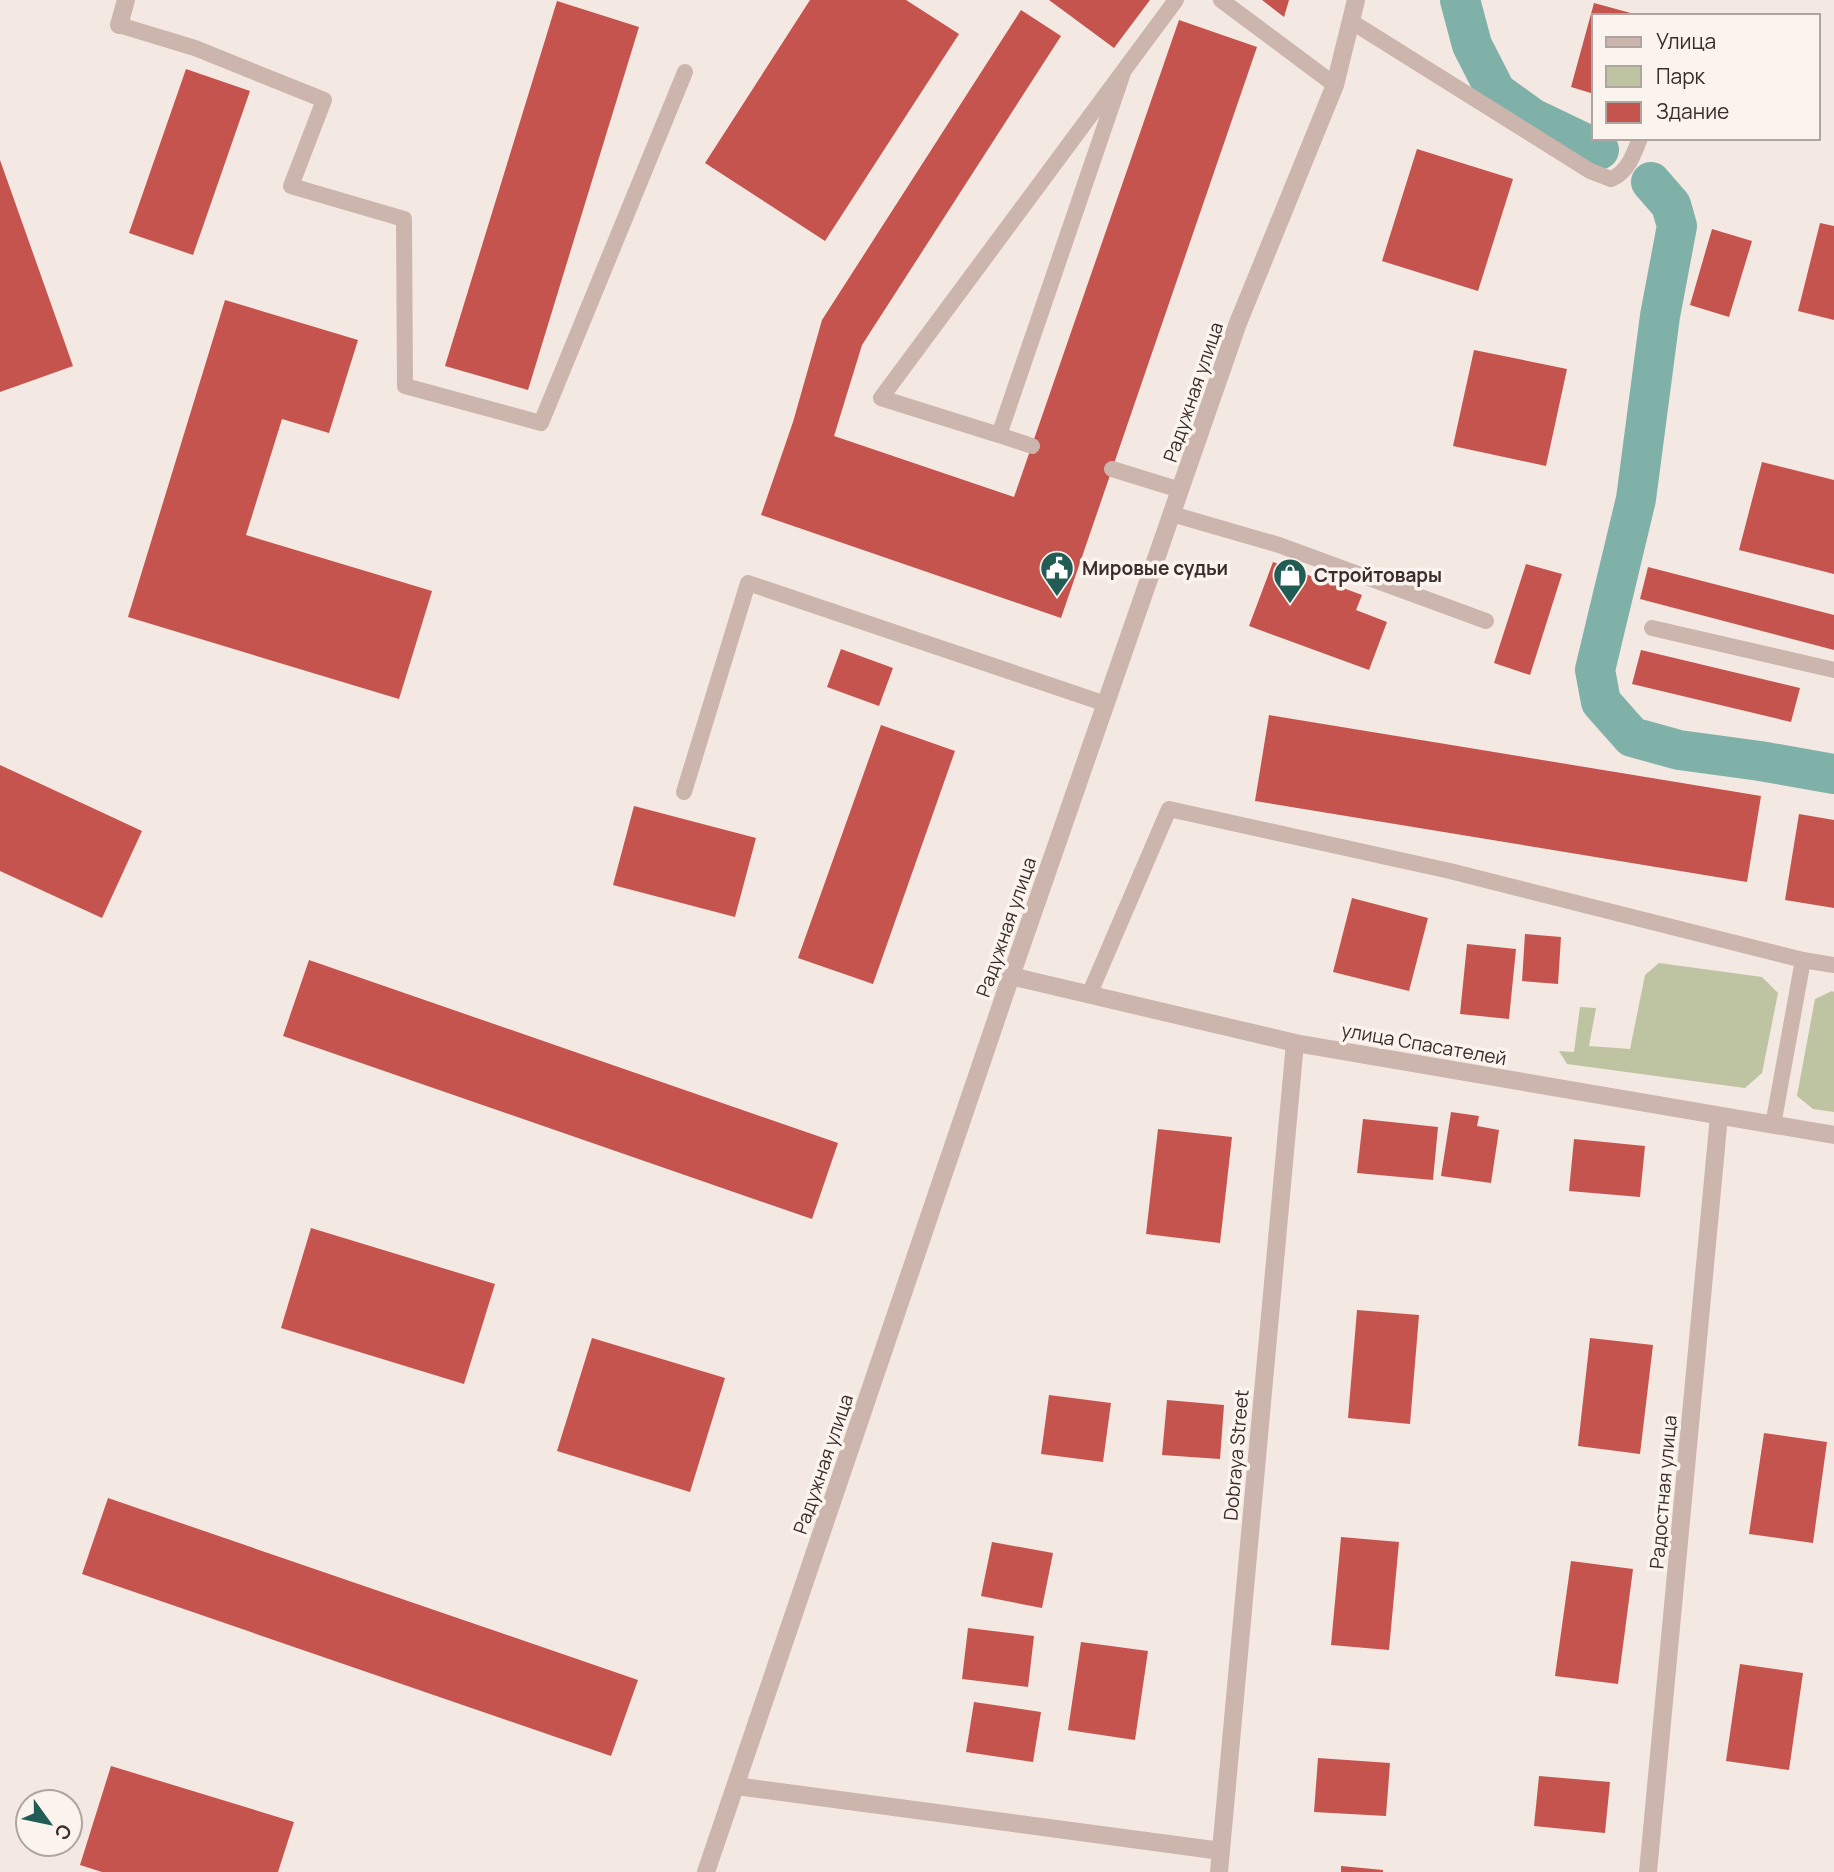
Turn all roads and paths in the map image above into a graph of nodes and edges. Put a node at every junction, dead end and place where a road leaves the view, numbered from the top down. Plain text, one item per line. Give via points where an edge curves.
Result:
1 (126, 0) edge
2 (1176, 0) edge
3 (1221, 0) edge
4 (1356, 0) edge
5 (1352, 22) junction
6 (119, 25) joint
7 (1124, 71) junction
8 (684, 72) dead end
9 (1335, 85) junction
10 (1639, 140) edge
11 (999, 435) junction
12 (1032, 446) dead end
13 (1112, 469) dead end
14 (1181, 490) junction
15 (1172, 514) junction
16 (1486, 621) dead end
17 (1652, 628) dead end
18 (1834, 670) edge
19 (1105, 704) junction
20 (684, 792) dead end
21 (1802, 960) junction
22 (1834, 965) edge
23 (1010, 976) junction
24 (1089, 995) junction
25 (1295, 1043) junction
26 (1718, 1116) junction
27 (1773, 1125) junction
28 (1834, 1135) edge
29 (736, 1786) junction
30 (1221, 1851) junction
31 (706, 1872) edge
32 (1219, 1872) edge
33 (1648, 1872) edge

1 - 6 street
2 - 7 lane
3 - 9 lane
4 - 5 street, Радужная улица
5 - 9 street, Радужная улица
5 - 10 lane via 1590,171 1611,179 1620,176
6 - 8 lane via 195,48 324,100 291,186 404,219 405,386 541,423
7 - 11 lane
7 - 11 lane via 881,398
9 - 14 street, Радужная улица via 1238,323
11 - 12 lane
13 - 14 lane
14 - 15 street, Радужная улица
15 - 16 lane via 1279,545
15 - 19 street, Радужная улица
17 - 18 lane
19 - 20 lane via 748,583
19 - 23 street, Радужная улица
21 - 22 lane
21 - 24 lane via 1450,871 1169,809
21 - 27 lane
23 - 24 street, улица Спасателей
23 - 29 street, Радужная улица
24 - 25 street, улица Спасателей
25 - 26 street, улица Спасателей
25 - 30 street, Dobraya Street
26 - 27 street, улица Спасателей
26 - 33 street, Радостная улица
27 - 28 street, улица Спасателей
29 - 30 street
29 - 31 street, Радужная улица
30 - 32 street, Dobraya Street

